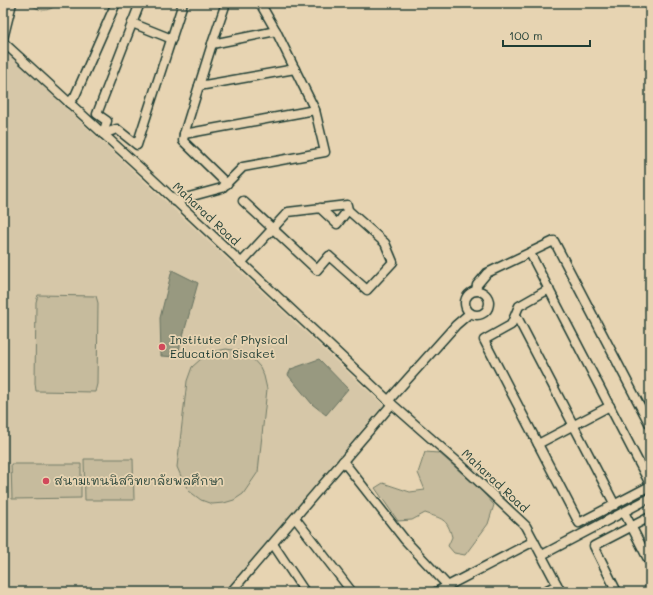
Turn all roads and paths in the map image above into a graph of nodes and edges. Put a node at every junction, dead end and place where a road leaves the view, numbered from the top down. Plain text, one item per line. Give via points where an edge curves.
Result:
1 (12, 3) edge
2 (116, 3) edge
3 (140, 3) edge
4 (184, 3) edge
5 (226, 3) edge
6 (260, 3) edge
7 (132, 23) junction
8 (276, 31) junction
9 (172, 39) junction
10 (3, 41) edge
11 (212, 44) junction
12 (295, 68) junction
13 (199, 86) junction
14 (69, 103) junction
15 (315, 110) junction
16 (103, 134) junction
17 (184, 134) junction
18 (227, 184) junction
19 (174, 201) junction
20 (243, 201) dead end
21 (320, 208) junction
22 (348, 210) junction
23 (273, 229) junction
24 (530, 253) junction
25 (241, 263) junction
26 (549, 289) junction
27 (476, 291) junction
28 (470, 313) junction
29 (516, 315) junction
30 (390, 402) junction
31 (610, 406) junction
32 (573, 425) junction
33 (650, 425) edge
34 (538, 444) junction
35 (343, 461) junction
36 (650, 485) edge
37 (650, 498) edge
38 (615, 505) junction
39 (624, 512) junction
40 (650, 517) edge
41 (295, 518) junction
42 (631, 526) junction
43 (534, 541) junction
44 (273, 544) junction
45 (542, 556) junction
46 (650, 563) edge
47 (448, 586) junction
48 (559, 588) edge
49 (231, 592) edge
50 (305, 592) edge
51 (352, 592) edge
52 (436, 592) edge
53 (543, 592) edge
54 (617, 592) edge

1 - 10 street
2 - 14 street via 75,96
3 - 7 street
4 - 9 street
5 - 11 street
6 - 8 street
7 - 9 street
7 - 16 street via 97,114 107,122
8 - 11 street
8 - 12 street
9 - 16 street via 137,145 116,129
10 - 14 street, Maharad Road
11 - 13 street
12 - 13 street
12 - 15 street
13 - 17 street
14 - 16 street, Maharad Road
15 - 17 street
15 - 18 street via 325,152 243,167
16 - 19 street, Maharad Road
17 - 18 street via 183,141
18 - 19 street via 222,188
19 - 25 street, Maharad Road
20 - 23 street
21 - 22 street via 348,205
21 - 22 street via 336,224
21 - 23 street via 288,212
22 - 23 street via 386,243 393,262 367,290 329,256 317,270
23 - 25 street
24 - 26 street
24 - 27 street via 487,273 477,285
24 - 33 street via 554,241
25 - 30 street, Maharad Road
26 - 29 street via 519,306
26 - 31 street
27 - 28 street via 465,300 466,310
27 - 28 street via 486,296 488,306 486,312 481,315
28 - 30 street via 456,325
29 - 32 street
29 - 34 street via 511,325 484,340
30 - 35 street
30 - 43 street, Maharad Road via 526,526
31 - 32 street
31 - 36 street
32 - 34 street
32 - 38 street
34 - 38 street via 579,523
35 - 41 street
35 - 47 street via 405,540
36 - 38 street
37 - 39 street
39 - 42 street
39 - 45 street
40 - 42 street
41 - 44 street
41 - 51 street
42 - 46 street
42 - 54 street via 594,546
43 - 45 street, Maharad Road
43 - 47 street
44 - 49 street
44 - 50 street
45 - 48 street, Maharad Road
47 - 52 street
48 - 53 street

